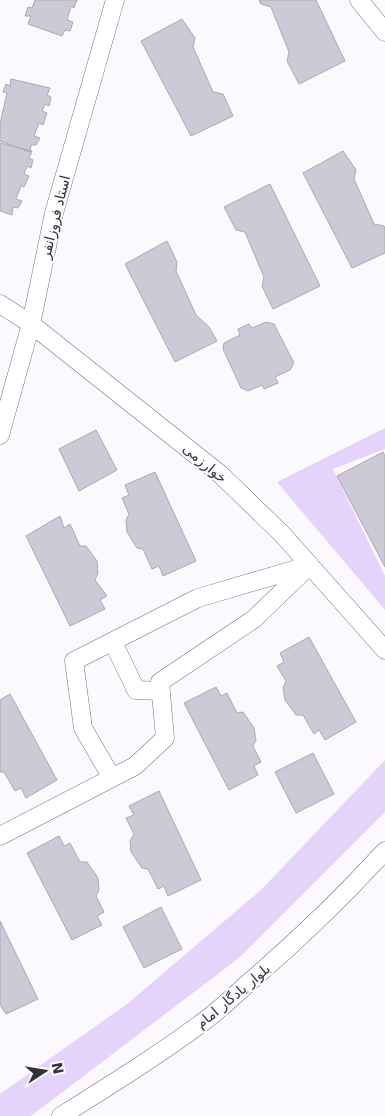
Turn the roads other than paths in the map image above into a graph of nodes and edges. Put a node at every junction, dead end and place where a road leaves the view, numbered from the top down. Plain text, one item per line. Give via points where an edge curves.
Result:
1 (115, 0) edge
2 (359, 0) edge
3 (385, 32) edge
4 (0, 304) edge
5 (31, 324) junction
6 (0, 435) edge
7 (310, 565) junction
8 (113, 642) junction
9 (385, 650) edge
10 (161, 691) junction
11 (112, 778) junction
12 (0, 836) edge
13 (385, 851) edge
14 (61, 1116) edge

1 - 5 street, استاد فروزانفر via 54,214
2 - 3 street
4 - 5 street, خوارزمی
5 - 6 street, استاد فروزانفر
5 - 7 street, خوارزمی via 220,474
7 - 8 street via 198,598
7 - 9 street, خوارزمی
7 - 10 street via 254,619 160,682
8 - 10 street via 136,690
8 - 11 street via 74,661 83,728
10 - 11 street via 165,738 135,766
11 - 12 street
13 - 14 street, بلوار یادگار امام via 306,932 205,1021 137,1069

